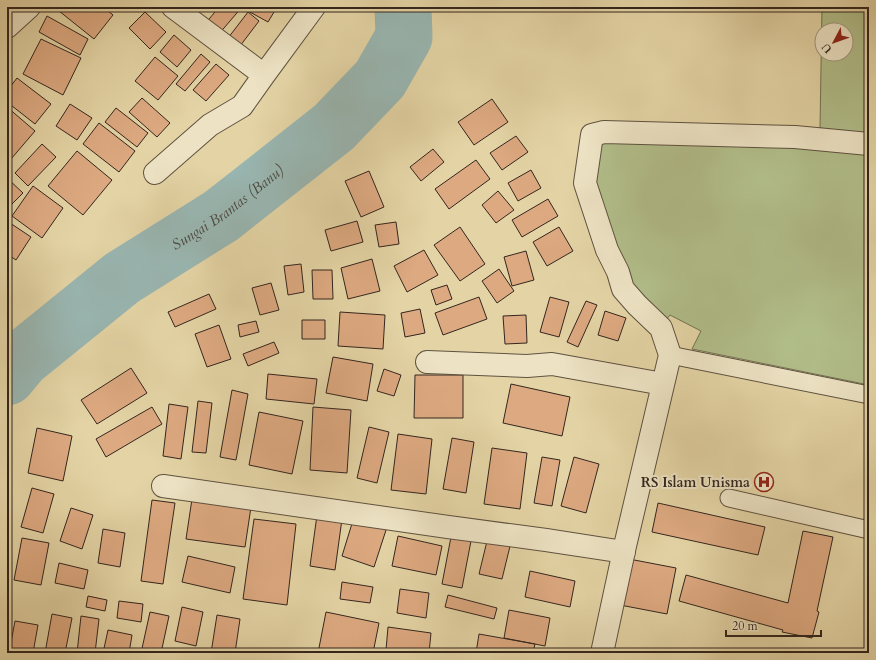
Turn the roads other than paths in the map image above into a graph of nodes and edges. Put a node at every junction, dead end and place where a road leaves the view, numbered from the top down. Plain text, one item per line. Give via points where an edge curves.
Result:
1 (29, 7) edge
2 (173, 7) edge
3 (314, 7) edge
4 (7, 27) edge
5 (264, 76) junction
6 (869, 144) edge
7 (155, 173) dead end
8 (670, 355) junction
9 (428, 362) dead end
10 (664, 384) junction
11 (869, 395) edge
12 (163, 486) dead end
13 (729, 498) dead end
14 (869, 530) edge
15 (624, 552) junction
16 (602, 653) edge

1 - 4 street
2 - 5 street
3 - 5 street
5 - 7 street via 242,106 210,125
6 - 8 street via 795,137 604,132 592,134 585,183 605,243 618,272 622,289 661,328
8 - 10 street
8 - 11 lane
9 - 10 street via 527,366 552,364
10 - 15 street
12 - 15 street
13 - 14 lane
15 - 16 street

